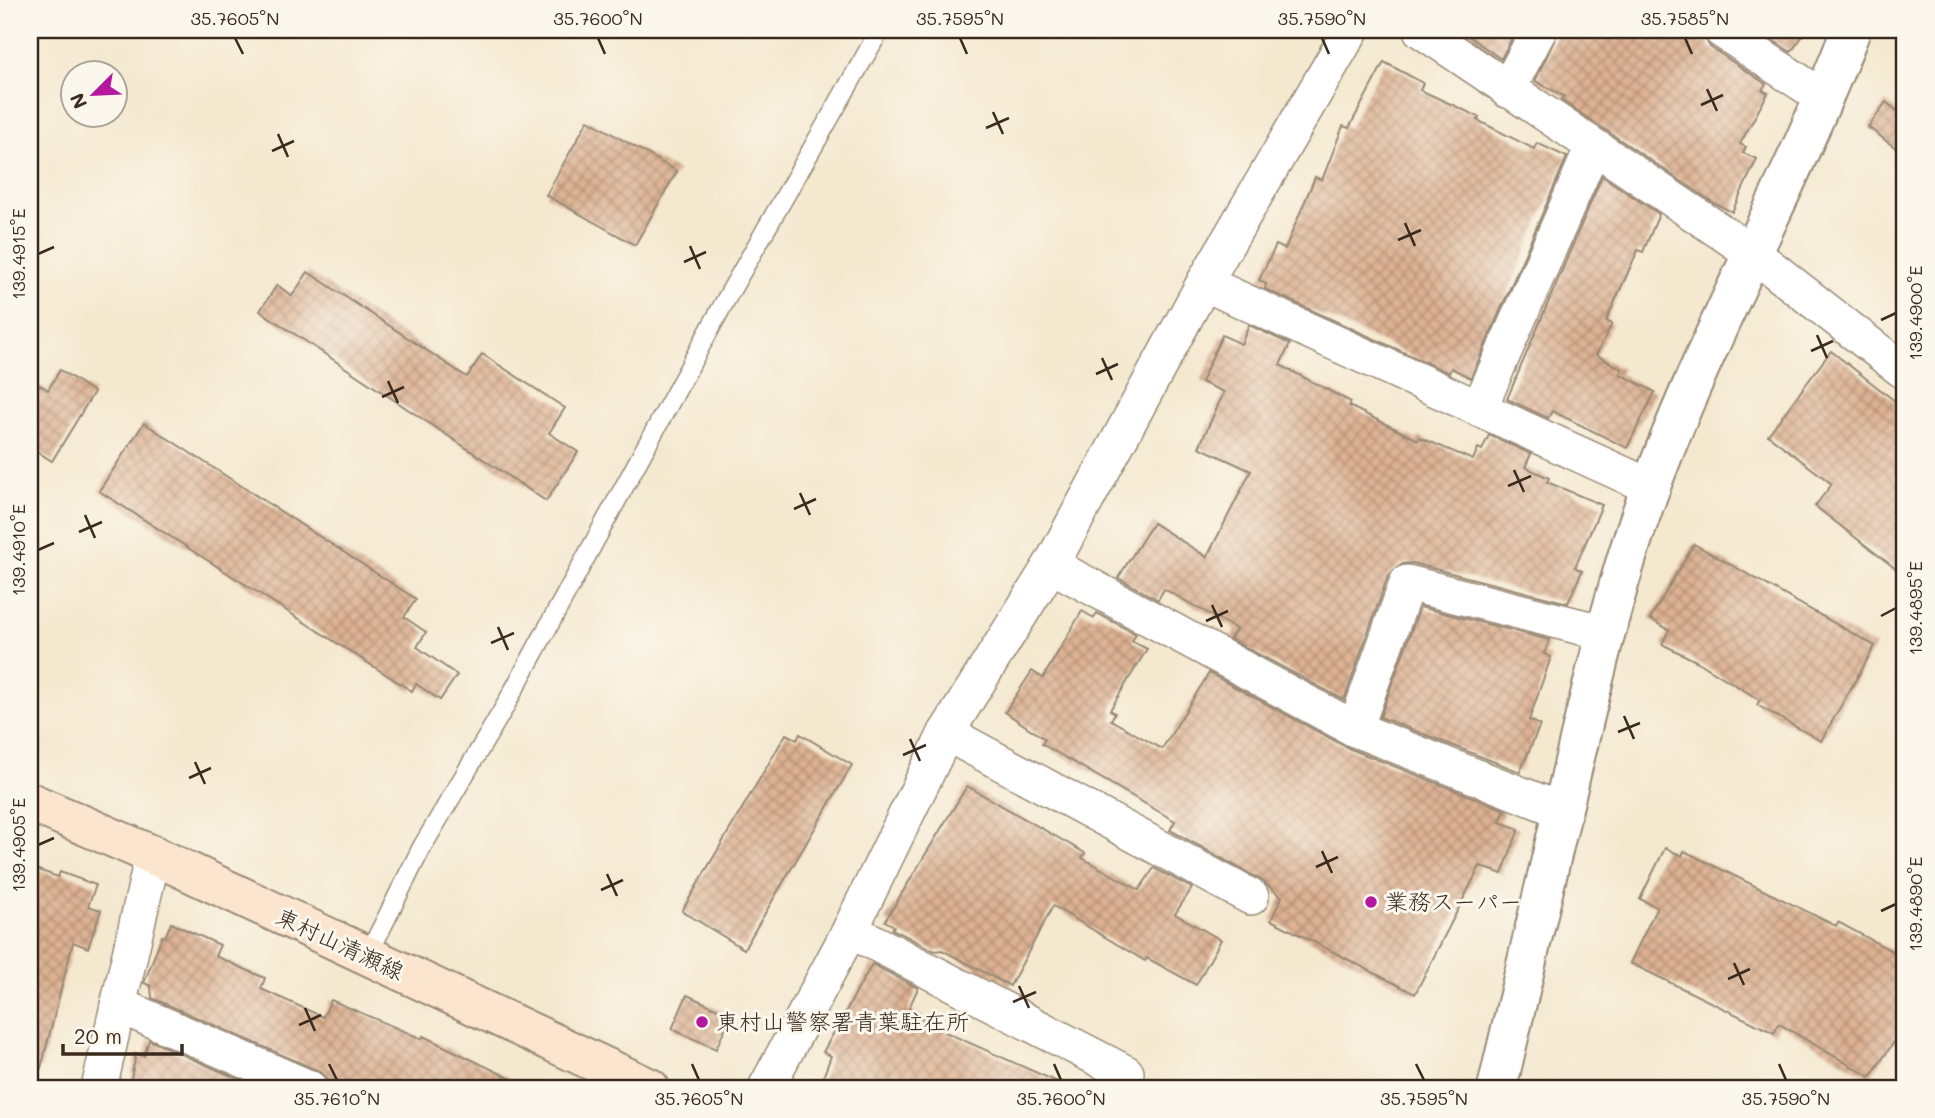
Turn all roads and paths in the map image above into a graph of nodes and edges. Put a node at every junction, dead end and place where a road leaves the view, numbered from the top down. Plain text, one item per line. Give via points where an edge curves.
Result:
1 (880, 30) edge
2 (1351, 30) edge
3 (1421, 30) edge
4 (1539, 30) edge
5 (1721, 30) edge
6 (1851, 30) edge
7 (1507, 89) junction
8 (1824, 98) junction
9 (1592, 147) junction
10 (1751, 252) junction
11 (1203, 283) junction
12 (1905, 372) edge
13 (1479, 409) junction
14 (1651, 487) junction
15 (1051, 565) junction
16 (1605, 633) junction
17 (1354, 729) junction
18 (946, 733) junction
19 (30, 802) edge
20 (1563, 811) junction
21 (153, 855) junction
22 (1251, 897) dead end
23 (850, 930) junction
24 (367, 957) junction
25 (118, 1005) junction
26 (297, 1086) edge
27 (99, 1088) edge
28 (650, 1088) edge
29 (766, 1088) edge
30 (1120, 1088) edge
31 (1497, 1088) edge

1 - 24 lane via 730,292 504,708 422,847
2 - 11 street
3 - 7 street
4 - 7 street
5 - 8 street
6 - 8 street
7 - 9 street
8 - 10 street
9 - 10 street
9 - 13 street
10 - 12 street
10 - 14 street
11 - 13 street
11 - 15 street
13 - 14 street
14 - 16 street
15 - 17 street
15 - 18 street
16 - 17 street via 1407,583
16 - 20 street
17 - 20 street
18 - 22 street
18 - 23 street
19 - 21 main road, 東村山清瀬線
20 - 31 street
21 - 24 main road, 東村山清瀬線
21 - 25 street
23 - 29 street
23 - 30 street via 1126,1073
24 - 28 main road, 東村山清瀬線
25 - 26 street
25 - 27 street

